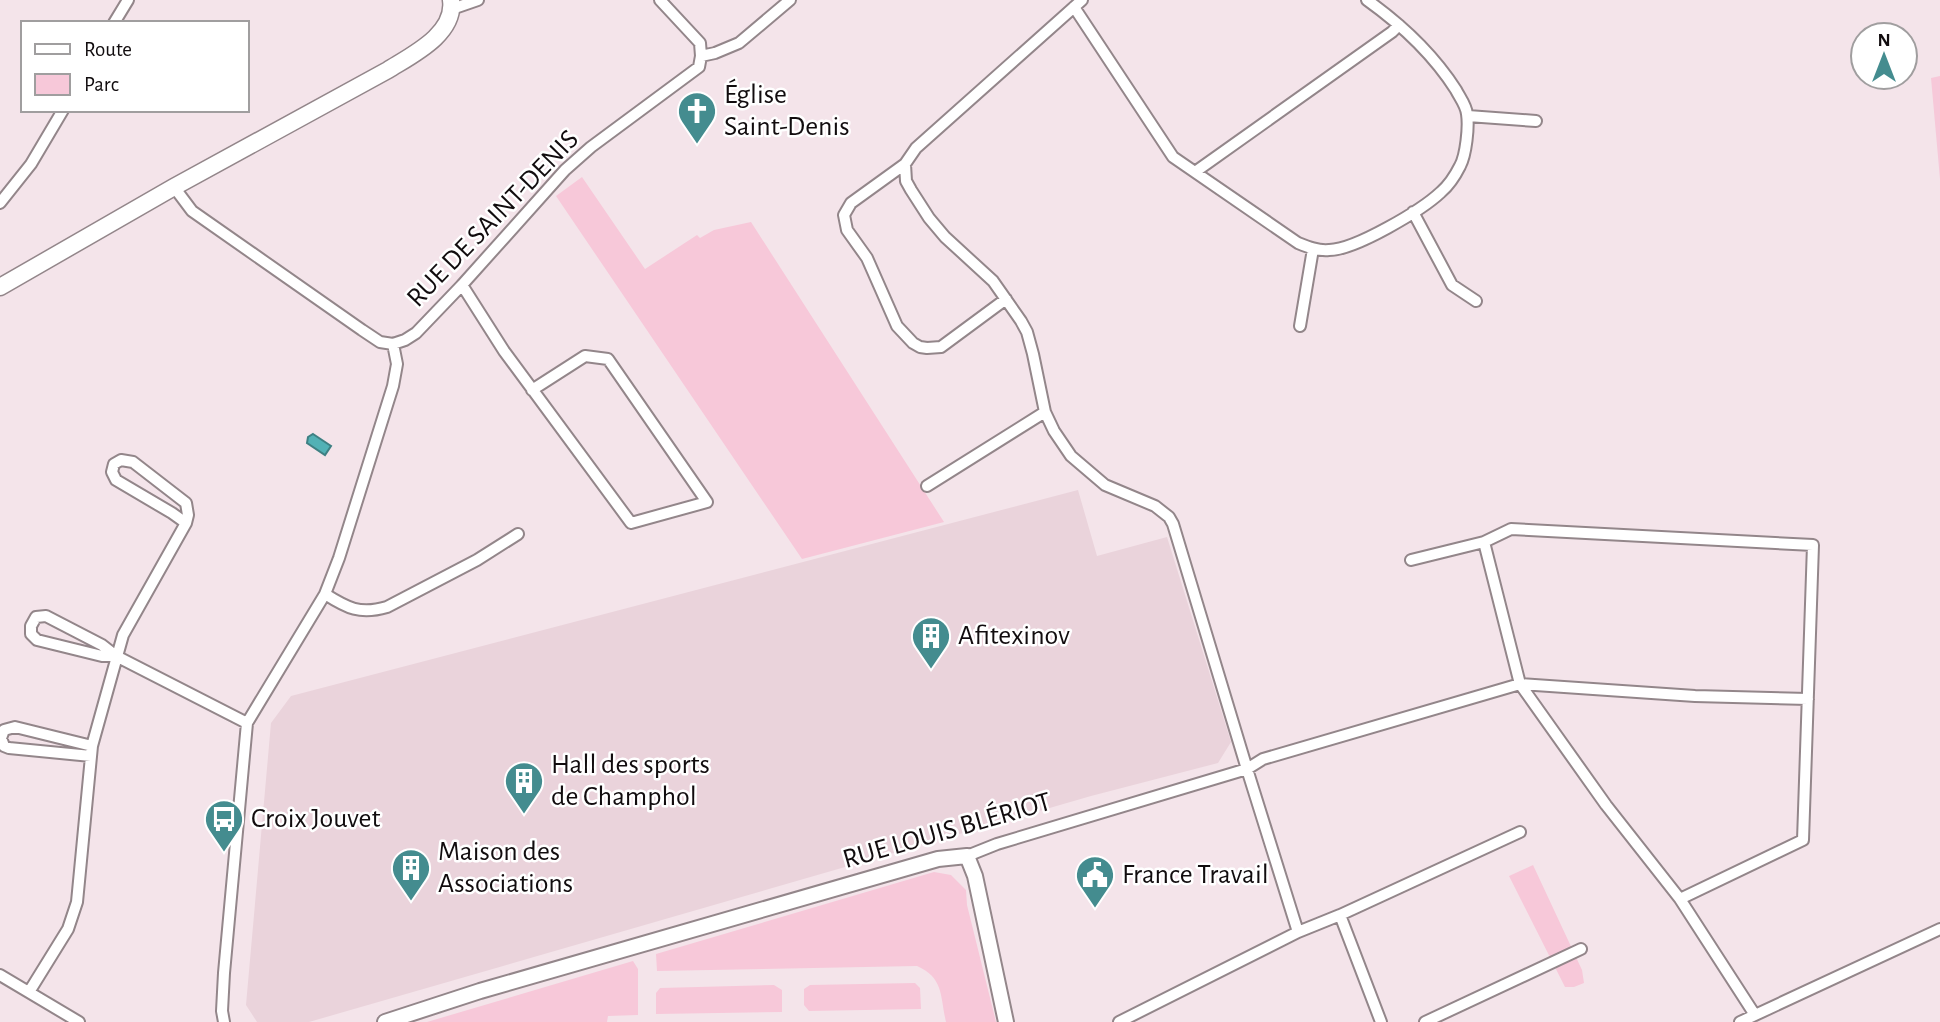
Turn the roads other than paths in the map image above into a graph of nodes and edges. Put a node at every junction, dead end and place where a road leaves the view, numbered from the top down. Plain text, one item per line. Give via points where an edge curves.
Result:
1 (128, 0) edge
2 (478, 0) edge
3 (660, 0) edge
4 (790, 0) edge
5 (1367, 0) edge
6 (1078, 4) edge
7 (451, 5) edge
8 (115, 21) edge
9 (1399, 25) junction
10 (701, 56) junction
11 (62, 112) edge
12 (1468, 116) junction
13 (1536, 121) dead end
14 (905, 164) junction
15 (1195, 173) junction
16 (174, 187) junction
17 (0, 204) edge
18 (1413, 212) junction
19 (1313, 249) junction
20 (462, 285) junction
21 (0, 286) edge
22 (1006, 299) junction
23 (1476, 301) dead end
24 (1300, 326) dead end
25 (393, 344) junction
26 (532, 390) junction
27 (1045, 412) junction
28 (927, 486) dead end
29 (186, 523) junction
30 (518, 534) dead end
31 (1484, 542) junction
32 (1411, 560) dead end
33 (325, 594) junction
34 (116, 656) junction
35 (1520, 684) junction
36 (1808, 699) junction
37 (247, 723) junction
38 (91, 751) junction
39 (1247, 769) junction
40 (1520, 832) dead end
41 (967, 856) junction
42 (1680, 899) junction
43 (1340, 915) junction
44 (1940, 929) edge
45 (1298, 932) junction
46 (1581, 949) dead end
47 (0, 975) edge
48 (29, 992) junction
49 (1755, 1015) junction
50 (79, 1022) edge
51 (223, 1022) edge
52 (385, 1022) edge
53 (1006, 1022) edge
54 (1119, 1022) edge
55 (1381, 1022) edge
56 (1425, 1022) edge
57 (1740, 1022) edge

1 - 8 street
2 - 7 street
3 - 10 street via 699,43
4 - 10 street via 739,43
5 - 9 street
6 - 14 street via 916,148
6 - 15 street via 1174,158
7 - 16 main road via 450,17 419,51
9 - 12 street via 1444,72
9 - 15 street
10 - 20 street, RUE DE SAINT-DENIS via 699,67 565,170
11 - 17 street via 32,164
12 - 13 street
12 - 18 street via 1462,165 1442,191
14 - 22 street via 906,181 929,218
14 - 22 street via 851,203 844,215 847,230 867,258 897,326 913,343 941,347
15 - 19 street
16 - 21 main road
16 - 25 street via 192,211 380,342
18 - 19 street via 1352,245
18 - 23 street via 1452,285
19 - 24 street
20 - 25 street, RUE DE SAINT-DENIS via 415,333
20 - 26 street
22 - 27 street via 1027,332
25 - 33 street via 397,364 393,386
26 - 26 street via 631,523 707,502 608,359 585,356
27 - 28 street
27 - 39 street via 1082,467 1105,485 1155,506 1173,524
29 - 29 street via 186,503 133,462 114,464 116,480
29 - 34 street via 123,635
30 - 33 street via 477,560 371,612
31 - 32 street
31 - 35 street
31 - 36 street via 1511,529 1813,545
33 - 37 street
34 - 34 street via 46,615 36,617 31,626 37,640
34 - 37 street
34 - 38 street
35 - 36 street
35 - 39 street, RUE LOUIS BLÉRIOT via 1263,759
35 - 42 street
36 - 42 street via 1803,840
37 - 51 street
38 - 38 street via 15,727 4,730 1,738 9,748
38 - 48 street via 77,902 68,929
39 - 41 street, RUE LOUIS BLÉRIOT
39 - 45 street
40 - 43 street
41 - 52 street, RUE LOUIS BLÉRIOT via 926,862
41 - 53 street
42 - 49 street
43 - 45 street
43 - 55 street
44 - 49 street
45 - 54 street
46 - 56 street
47 - 48 street
48 - 50 street
49 - 57 street

